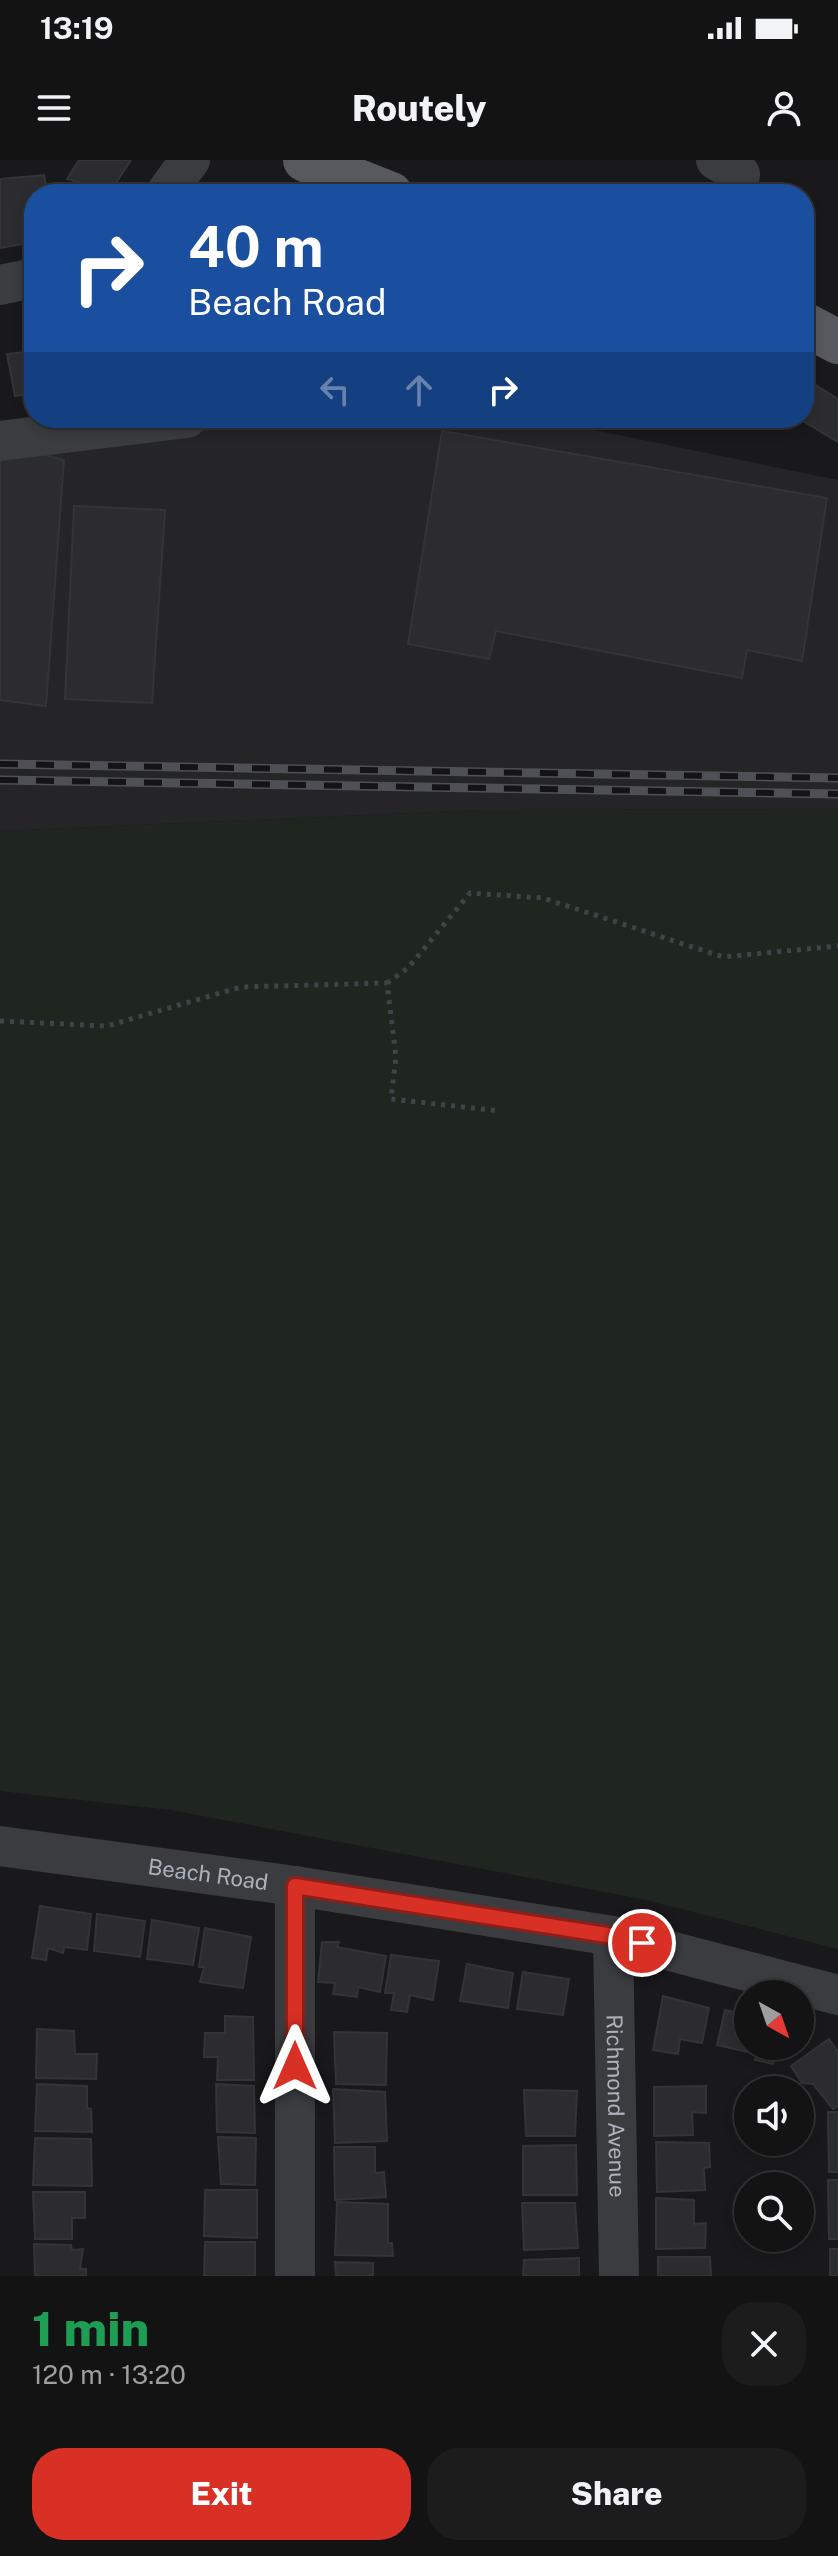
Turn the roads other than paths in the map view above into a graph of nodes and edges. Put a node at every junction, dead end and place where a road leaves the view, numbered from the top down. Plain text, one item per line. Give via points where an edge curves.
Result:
1 (190, 160) edge
2 (305, 160) edge
3 (716, 160) edge
4 (172, 184) edge
5 (366, 184) edge
6 (738, 184) edge
7 (24, 280) edge
8 (0, 285) edge
9 (814, 329) edge
10 (838, 342) edge
11 (106, 428) edge
12 (0, 441) edge
13 (0, 1846) edge
14 (295, 1886) junction
15 (613, 1936) junction
16 (838, 1995) edge
17 (295, 2276) edge
18 (619, 2276) edge

1 - 4 street
2 - 5 main road
3 - 6 street via 740,174
7 - 8 street
9 - 10 main road
11 - 12 street
13 - 14 street, Beach Road
14 - 15 street, Beach Road
14 - 17 street
15 - 16 street, Beach Road
15 - 18 street, Richmond Avenue

